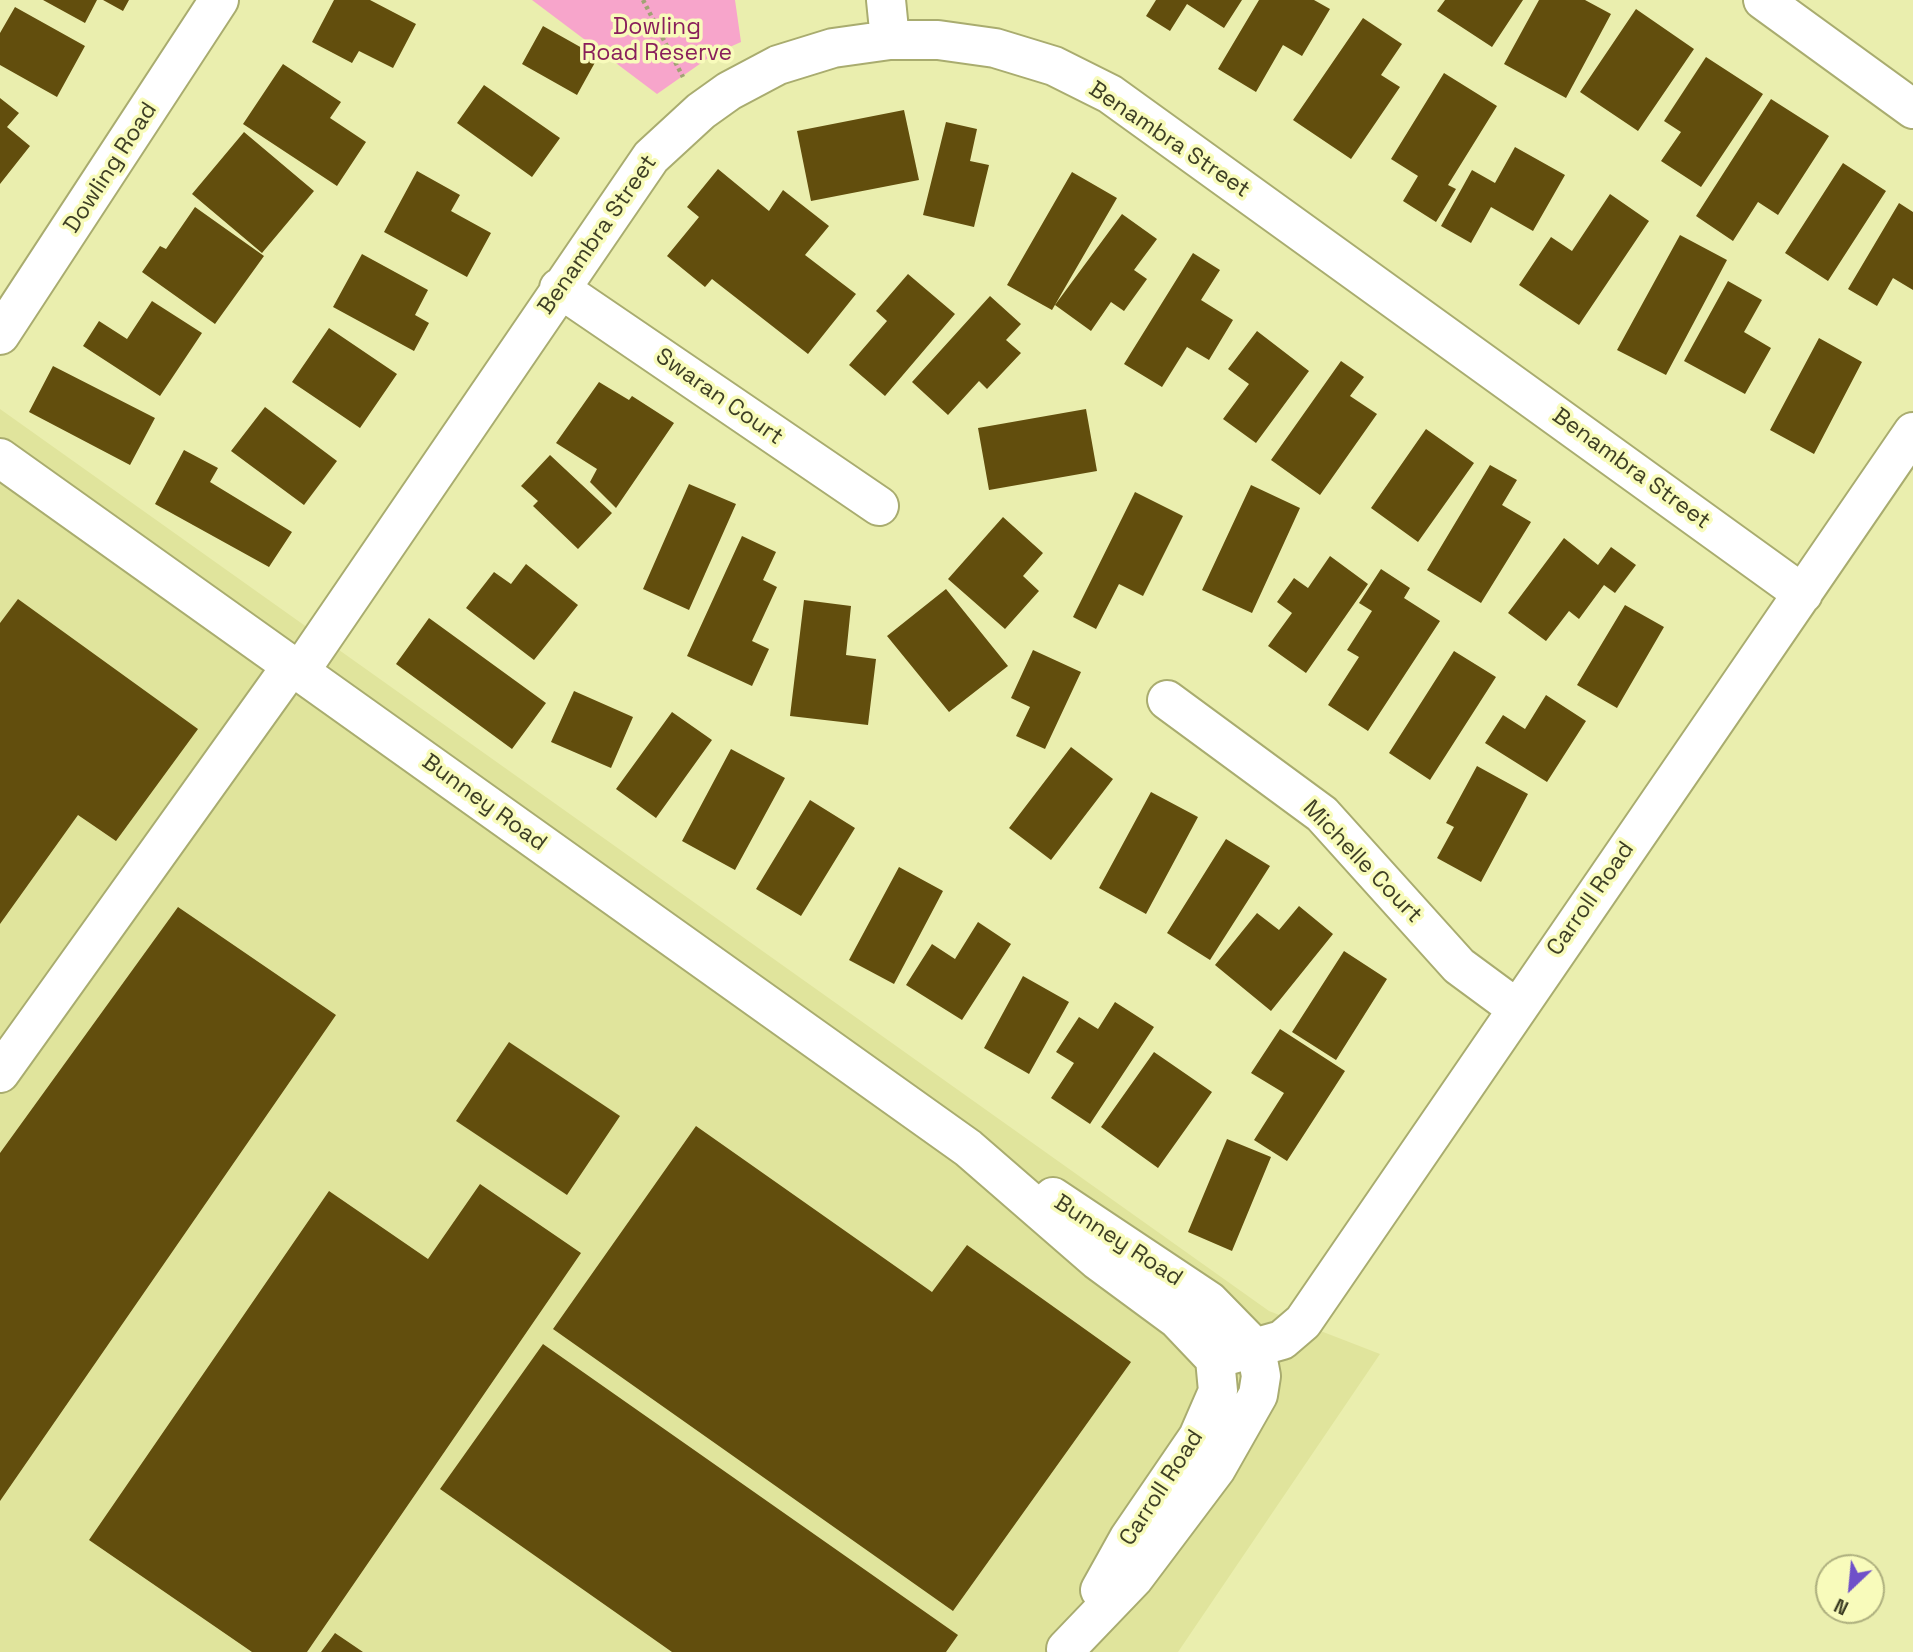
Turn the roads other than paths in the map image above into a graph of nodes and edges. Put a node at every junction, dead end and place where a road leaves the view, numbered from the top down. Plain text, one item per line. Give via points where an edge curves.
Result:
1 (219, 0) edge
2 (886, 0) edge
3 (1763, 0) edge
4 (890, 40) junction
5 (1913, 109) edge
6 (559, 288) junction
7 (0, 335) edge
8 (1913, 432) edge
9 (0, 458) edge
10 (879, 506) dead end
11 (1803, 594) junction
12 (296, 668) junction
13 (1167, 700) dead end
14 (1517, 1008) junction
15 (0, 1073) edge
16 (968, 1149) junction
17 (1256, 1349) junction
18 (1215, 1359) junction
19 (1065, 1650) edge

1 - 7 street, Dowling Road
2 - 4 street
3 - 5 street
4 - 6 street, Benambra Street via 833,48 778,65 701,111 644,166
4 - 11 street, Benambra Street via 938,40 995,48 1054,66 1110,94
6 - 10 street, Swaran Court
6 - 12 street, Benambra Street
8 - 11 street, Carroll Road
9 - 12 street, Bunney Road
11 - 14 street, Carroll Road
12 - 15 street, Benambra Street
12 - 16 street, Bunney Road
13 - 14 street, Michelle Court via 1322,814 1459,966
14 - 17 street, Carroll Road via 1303,1322 1282,1339
16 - 17 street, Bunney Road via 1078,1212 1209,1301
16 - 18 street, Bunney Road via 1097,1260 1177,1319
17 - 18 street, Carroll Road
17 - 19 street, Carroll Road via 1261,1376 1258,1395 1216,1469 1134,1578
18 - 19 street, Carroll Road via 1218,1391 1198,1437 1129,1538

